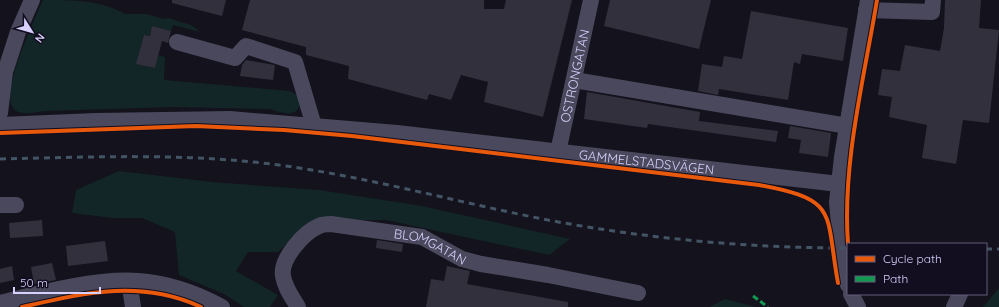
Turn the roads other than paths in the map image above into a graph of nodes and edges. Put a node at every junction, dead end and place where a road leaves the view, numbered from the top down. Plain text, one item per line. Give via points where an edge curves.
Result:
1 (32, 0) edge
2 (591, 0) edge
3 (933, 0) edge
4 (867, 5) edge
5 (177, 42) dead end
6 (2, 71) edge
7 (574, 80) junction
8 (0, 113) edge
9 (0, 125) edge
10 (314, 126) junction
11 (848, 126) junction
12 (558, 152) junction
13 (839, 184) junction
14 (847, 279) edge
15 (129, 281) junction
16 (638, 293) dead end
17 (852, 295) edge
18 (960, 295) edge
19 (0, 303) edge
20 (301, 303) edge
21 (133, 307) edge
22 (222, 307) edge
23 (858, 307) edge
24 (954, 307) edge

1 - 6 street
2 - 7 street, OSTRONGATAN
3 - 4 street via 932,12
4 - 11 street
5 - 10 street via 235,58 246,46 295,62
6 - 8 street
7 - 11 street
7 - 12 street, OSTRONGATAN
9 - 10 street, GAMMELSTADSVÄGEN via 230,119
10 - 12 street, GAMMELSTADSVÄGEN
11 - 13 street
12 - 13 street, GAMMELSTADSVÄGEN
13 - 14 street via 838,224
15 - 19 street via 66,289
15 - 21 street
15 - 22 street via 164,285 197,295
16 - 20 street, BLOMGATAN via 481,264 462,259 422,237 331,224 320,225 310,230 291,251 284,265 283,275 287,288
17 - 23 street
18 - 24 street

